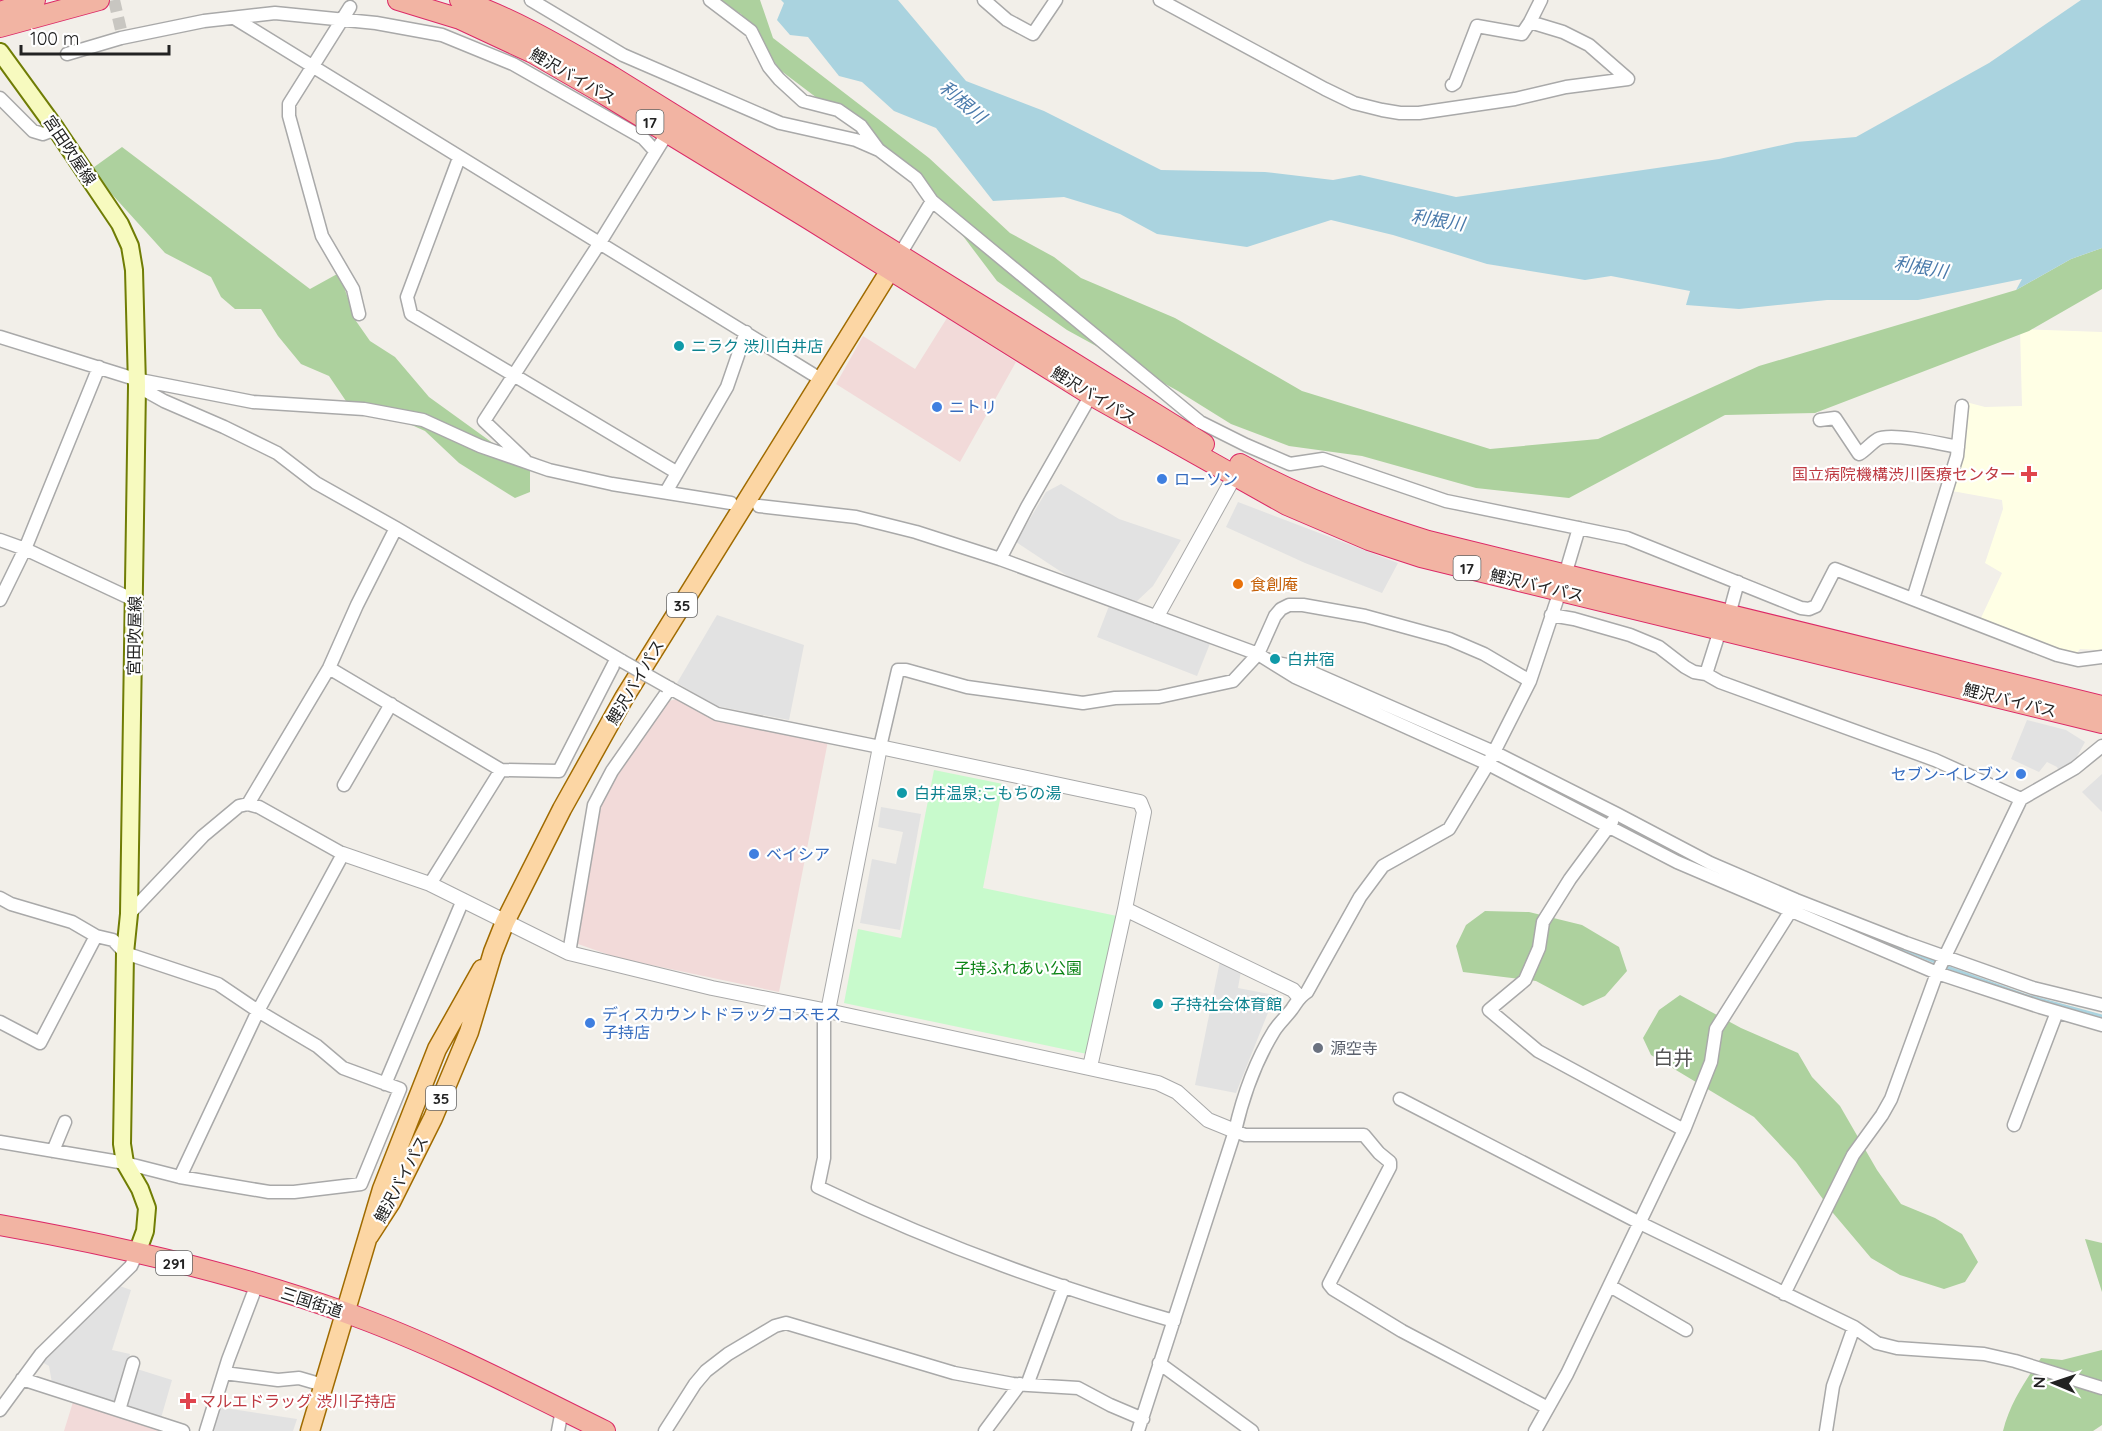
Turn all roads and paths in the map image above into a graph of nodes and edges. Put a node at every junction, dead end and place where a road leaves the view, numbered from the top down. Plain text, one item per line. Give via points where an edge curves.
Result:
1 (35, 0) edge
2 (99, 0) edge
3 (398, 0) edge
4 (460, 0) edge
5 (531, 0) edge
6 (710, 0) edge
7 (984, 0) edge
8 (1056, 0) edge
9 (1160, 0) edge
10 (1540, 0) edge
11 (1181, 5) edge
12 (350, 7) dead end
13 (0, 12) edge
14 (234, 18) junction
15 (344, 18) junction
16 (1530, 22) junction
17 (0, 27) edge
18 (0, 52) edge
19 (67, 54) dead end
20 (312, 67) junction
21 (1452, 85) dead end
22 (0, 98) edge
23 (672, 126) junction
24 (56, 129) junction
25 (879, 150) junction
26 (655, 152) junction
27 (459, 158) junction
28 (932, 201) junction
29 (599, 244) junction
30 (895, 263) junction
31 (359, 314) dead end
32 (746, 333) junction
33 (0, 337) edge
34 (99, 367) junction
35 (514, 377) junction
36 (822, 380) junction
37 (136, 383) junction
38 (1091, 395) junction
39 (1962, 406) dead end
40 (1820, 420) dead end
41 (1958, 447) junction
42 (531, 465) junction
43 (1237, 470) junction
44 (676, 472) junction
45 (666, 492) junction
46 (731, 503) dead end
47 (759, 506) dead end
48 (396, 528) junction
49 (1579, 528) junction
50 (0, 540) edge
51 (25, 549) junction
52 (1000, 560) junction
53 (1738, 582) junction
54 (1562, 583) junction
55 (1913, 599) junction
56 (0, 600) edge
57 (134, 600) junction
58 (1551, 615) junction
59 (1157, 616) junction
60 (1724, 622) junction
61 (1258, 654) junction
62 (2102, 657) edge
63 (620, 660) junction
64 (329, 668) junction
65 (1706, 674) junction
66 (1530, 681) junction
67 (668, 687) junction
68 (391, 704) junction
69 (2102, 706) edge
70 (2102, 723) edge
71 (2102, 746) edge
72 (880, 747) junction
73 (1491, 757) junction
74 (501, 770) junction
75 (344, 785) dead end
76 (2021, 799) junction
77 (248, 804) junction
78 (1613, 821) junction
79 (343, 854) junction
80 (430, 884) junction
81 (0, 898) edge
82 (463, 900) junction
83 (1794, 906) junction
84 (1125, 909) junction
85 (129, 914) junction
86 (505, 922) junction
87 (96, 936) junction
88 (125, 953) junction
89 (569, 953) junction
90 (1941, 964) junction
91 (1299, 997) junction
92 (2102, 1005) edge
93 (258, 1011) junction
94 (828, 1011) junction
95 (2056, 1012) junction
96 (0, 1022) edge
97 (2102, 1024) edge
98 (1090, 1067) junction
99 (385, 1084) junction
100 (1400, 1099) dead end
101 (66, 1122) dead end
102 (2014, 1125) dead end
103 (1684, 1130) junction
104 (1235, 1131) junction
105 (0, 1142) edge
106 (53, 1151) junction
107 (125, 1163) junction
108 (180, 1177) junction
109 (1640, 1223) junction
110 (0, 1225) edge
111 (137, 1253) junction
112 (257, 1284) junction
113 (1064, 1286) junction
114 (1610, 1286) junction
115 (1784, 1294) junction
116 (345, 1312) junction
117 (1174, 1321) junction
118 (1854, 1327) junction
119 (1686, 1330) dead end
120 (133, 1363) dead end
121 (1159, 1364) junction
122 (224, 1372) junction
123 (22, 1379) junction
124 (323, 1385) junction
125 (1024, 1385) junction
126 (2102, 1388) edge
127 (1548, 1408) junction
128 (0, 1410) edge
129 (119, 1410) junction
130 (562, 1410) junction
131 (1141, 1425) edge
132 (183, 1431) edge
133 (206, 1431) edge
134 (310, 1431) edge
135 (558, 1431) edge
136 (605, 1431) edge
137 (665, 1431) edge
138 (986, 1431) edge
139 (1252, 1431) edge
140 (1535, 1431) edge
141 (1826, 1431) edge

1 - 13 highway
2 - 17 highway
3 - 23 highway, 鯉沢バイパス / 17 via 460,19 506,39 604,94
4 - 23 highway, 鯉沢バイパス / 17 via 541,35
5 - 25 street via 623,55 759,114
6 - 25 street via 751,31 778,79 803,101 838,110 861,126
7 - 8 street via 1007,20 1033,34
9 - 11 street
10 - 16 street
11 - 16 street via 1325,90 1354,103 1391,112 1441,110 1628,79 1588,45
12 - 15 street
14 - 15 street via 275,13
14 - 19 street via 121,34
14 - 20 street
15 - 20 street
15 - 26 street via 442,35 513,64 643,138
16 - 21 street via 1522,34 1477,27
18 - 24 main road, 宮田吹屋線
20 - 27 street
20 - 31 street via 289,104 289,116 322,236 353,289
22 - 24 street via 33,131 43,134
23 - 26 street
23 - 30 highway, 鯉沢バイパス / 17
24 - 37 main road, 宮田吹屋線 via 120,224 130,246
25 - 28 street via 916,178
26 - 29 street
27 - 29 street
27 - 35 street via 407,297 411,315
28 - 30 street
28 - 49 street via 1209,427 1290,464 1323,459 1446,501
29 - 32 street
29 - 35 street
30 - 36 main road, 鯉沢バイパス / 35
30 - 38 highway, 鯉沢バイパス / 17
30 - 43 highway, 鯉沢バイパス / 17 via 1191,437
32 - 36 street
32 - 44 street via 727,387
33 - 34 street
34 - 37 street
34 - 51 street
35 - 42 street via 484,421
35 - 44 street
36 - 86 main road, 鯉沢バイパス / 35 via 624,698
37 - 42 street via 253,402 364,409 423,420
37 - 48 street via 164,401 277,453 316,483
37 - 57 main road, 宮田吹屋線
38 - 43 highway, 鯉沢バイパス / 17
38 - 52 street
39 - 41 street
40 - 41 street via 1835,418 1859,454 1879,438 1888,437
41 - 55 street
42 - 45 street
43 - 54 highway, 鯉沢バイパス / 17 via 1379,525
43 - 59 street
44 - 45 street
45 - 46 street
47 - 52 street via 856,517
48 - 63 street
48 - 64 street
49 - 53 street via 1627,538
49 - 54 street
50 - 51 street
51 - 56 street
51 - 57 street
52 - 59 street
53 - 55 street via 1809,609 1816,606 1835,569
53 - 60 street
54 - 58 street
54 - 60 highway, 鯉沢バイパス / 17
55 - 62 street via 2057,655 2078,660
57 - 85 main road, 宮田吹屋線
58 - 65 street via 1630,635 1659,647 1684,668
58 - 66 street
59 - 61 street
60 - 65 street
60 - 69 highway, 鯉沢バイパス / 17
60 - 70 highway, 鯉沢バイパス / 17
61 - 66 street via 1281,609 1303,605 1365,616 1449,639
61 - 72 street via 1233,681 1159,697 1083,703 967,687 898,670
61 - 73 street via 1324,691
63 - 67 street, bridge
63 - 74 street via 559,771
64 - 68 street
64 - 77 street
65 - 76 street via 1935,760
66 - 73 street
67 - 72 street via 717,714
67 - 89 street via 594,805
68 - 74 street
68 - 75 street
71 - 76 street via 2075,768
72 - 84 street via 1140,802 1144,812
72 - 94 street
73 - 78 street
73 - 91 street via 1449,828 1383,866 1360,897 1307,992
74 - 80 street
76 - 90 street
77 - 79 street
77 - 85 street via 239,806 203,836
78 - 83 street via 1677,862
78 - 103 street via 1543,922 1539,948 1525,980 1488,1010 1538,1051
79 - 80 street
79 - 93 street
80 - 82 street
81 - 87 street via 72,922
82 - 86 street
82 - 99 street
83 - 90 street
83 - 90 street
83 - 103 street via 1716,1029 1711,1062
84 - 91 street via 1293,990
84 - 98 street
85 - 88 main road, 宮田吹屋線
86 - 89 street
86 - 116 main road, 鯉沢バイパス / 35 via 469,1032 433,1118 391,1202 369,1236
87 - 88 street via 113,940
87 - 96 street via 40,1043
88 - 93 street via 218,984
88 - 107 main road, 宮田吹屋線
89 - 94 street
90 - 92 street
90 - 95 street
90 - 115 street via 1890,1099 1853,1155
91 - 104 street via 1258,1060
93 - 99 street via 317,1046 343,1068
93 - 108 street
94 - 98 street
94 - 113 street via 824,1018 824,1158 818,1187 1005,1268
95 - 97 street
95 - 102 street
98 - 104 street via 1158,1083 1177,1092 1208,1120
99 - 108 street via 400,1089 361,1184 269,1192
100 - 109 street
101 - 106 street
103 - 109 street
104 - 117 street
104 - 127 street via 1245,1135 1364,1135 1390,1162 1390,1167 1329,1284 1402,1331
105 - 106 street
106 - 107 street
107 - 108 street
107 - 111 main road, 宮田吹屋線 via 147,1208
109 - 114 street
109 - 115 street
110 - 111 highway, 三国街道 / 291
111 - 112 highway, 三国街道 / 291
111 - 123 street via 130,1266 40,1354
112 - 116 highway, 三国街道 / 291
112 - 122 street
113 - 117 street
113 - 125 street
114 - 119 street
114 - 127 street
115 - 118 street
116 - 124 main road, 鯉沢バイパス / 35
116 - 130 highway, 三国街道 / 291 via 424,1344
117 - 121 street
118 - 126 street via 1877,1343 1897,1348 1984,1354
118 - 141 street via 1833,1386
120 - 129 street
121 - 131 street
121 - 139 street
122 - 124 street via 278,1380 299,1378
122 - 133 street
123 - 128 street
123 - 129 street
124 - 134 main road, 鯉沢バイパス / 35
125 - 131 street via 1078,1388
125 - 137 street via 954,1373 786,1323 775,1326 706,1371
125 - 138 street
127 - 140 street
129 - 132 street
130 - 135 street
130 - 136 highway, 三国街道 / 291

